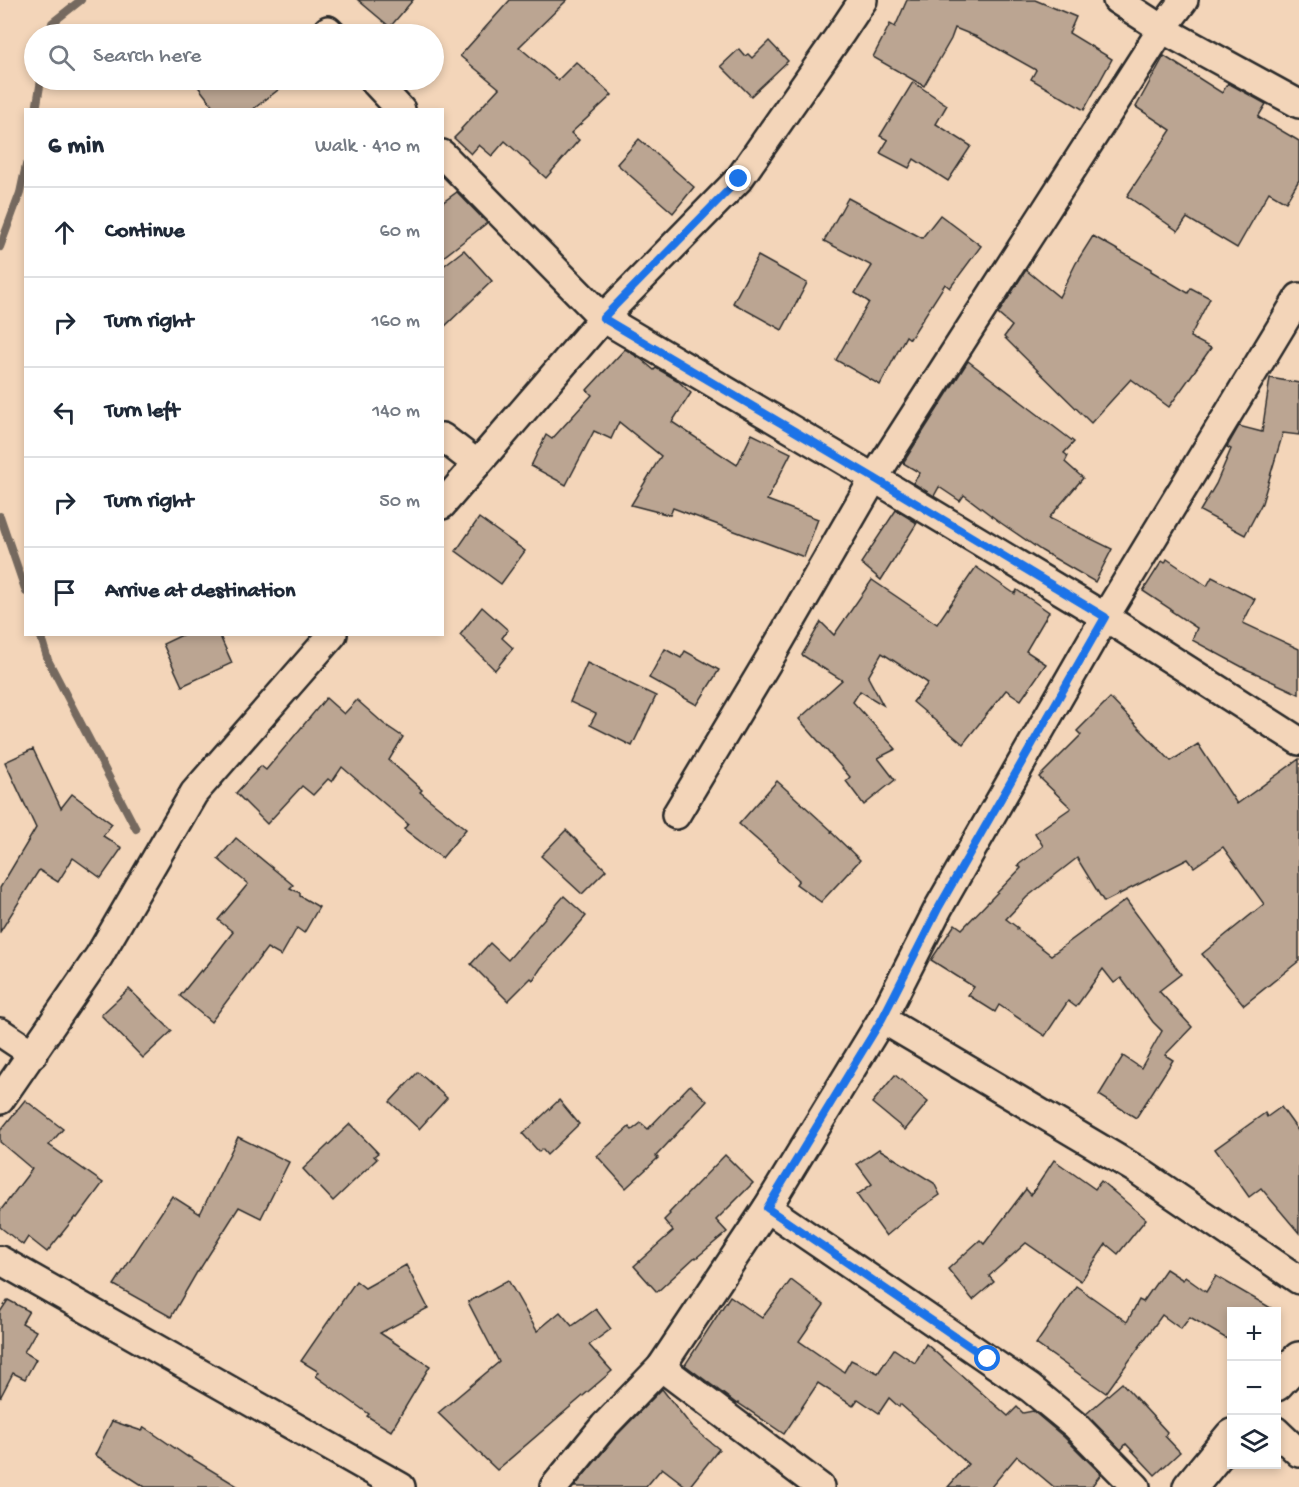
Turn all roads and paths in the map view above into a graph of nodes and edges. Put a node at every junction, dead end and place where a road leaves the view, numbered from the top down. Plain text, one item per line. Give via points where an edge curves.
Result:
1 (863, 0) edge
2 (1117, 0) edge
3 (1184, 0) edge
4 (1162, 29) junction
5 (382, 90) edge
6 (1299, 104) edge
7 (399, 108) edge
8 (444, 156) edge
9 (1299, 297) edge
10 (603, 318) junction
11 (444, 439) edge
12 (477, 464) junction
13 (874, 478) junction
14 (444, 503) edge
15 (1105, 617) junction
16 (331, 636) edge
17 (1299, 741) edge
18 (676, 815) dead end
19 (882, 1019) junction
20 (0, 1032) edge
21 (33, 1054) junction
22 (0, 1100) edge
23 (767, 1208) junction
24 (0, 1260) edge
25 (1299, 1280) edge
26 (1299, 1359) edge
27 (661, 1367) junction
28 (1281, 1379) edge
29 (1281, 1436) edge
30 (1227, 1442) edge
31 (1299, 1453) edge
32 (401, 1487) edge
33 (554, 1487) edge
34 (820, 1487) edge
35 (1136, 1487) edge
36 (1190, 1487) edge

1 - 10 street via 739,179
2 - 4 street
3 - 4 street
4 - 6 street
4 - 13 street
5 - 7 street
8 - 10 street
9 - 15 street
10 - 12 street
10 - 13 street
11 - 12 street
12 - 14 street
13 - 15 street
13 - 18 street
15 - 17 street
15 - 19 street via 939,907
16 - 21 street via 194,793 99,956
19 - 23 street
19 - 25 street via 1137,1170
20 - 21 street
21 - 22 street
23 - 27 street
23 - 35 street via 1030,1388 1075,1425
24 - 32 street
26 - 28 street
27 - 33 street via 604,1426
27 - 34 street
29 - 31 street
30 - 36 street

